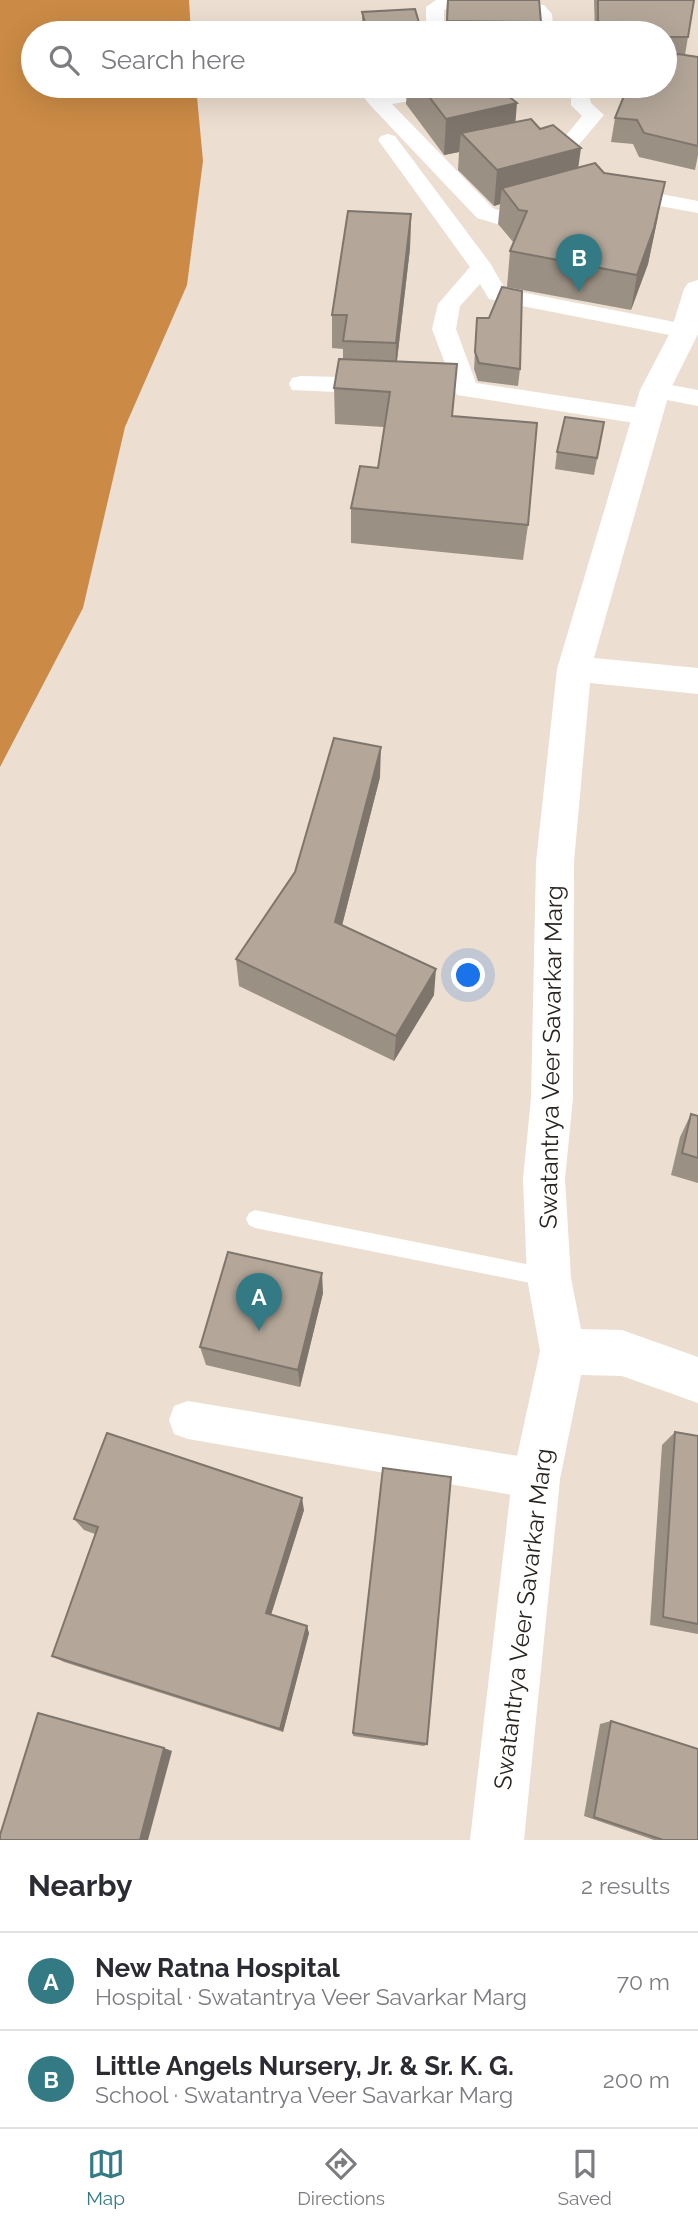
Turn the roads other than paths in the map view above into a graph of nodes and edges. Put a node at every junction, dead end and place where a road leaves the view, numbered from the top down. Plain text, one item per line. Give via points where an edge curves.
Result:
1 (434, 21) edge
2 (543, 21) edge
3 (374, 98) edge
4 (460, 98) edge
5 (583, 98) edge
6 (391, 130) junction
7 (541, 143) edge
8 (559, 156) junction
9 (464, 159) dead end
10 (438, 165) junction
11 (578, 170) edge
12 (602, 186) edge
13 (562, 198) edge
14 (698, 207) edge
15 (482, 268) junction
16 (698, 289) edge
17 (685, 331) junction
18 (301, 384) dead end
19 (397, 387) edge
20 (439, 388) edge
21 (467, 389) junction
22 (698, 398) edge
23 (651, 404) junction
24 (573, 669) junction
25 (698, 681) edge
26 (255, 1219) dead end
27 (549, 1278) junction
28 (563, 1351) junction
29 (698, 1380) edge
30 (188, 1420) dead end
31 (537, 1479) junction
32 (497, 1840) edge

1 - 2 street via 435,7 445,3 537,9
3 - 6 street
4 - 6 street
5 - 8 street via 581,105 594,115
6 - 10 street
6 - 15 street
7 - 8 street
8 - 11 street
9 - 10 street
10 - 13 street via 491,216
12 - 14 street
15 - 17 street via 497,294
15 - 21 street via 450,304 444,329
16 - 17 street, Swatantrya Veer Savarkar Marg
17 - 23 street, Swatantrya Veer Savarkar Marg
18 - 19 street
20 - 21 street
21 - 23 street
22 - 23 street
23 - 24 street, Swatantrya Veer Savarkar Marg
24 - 25 street
24 - 27 street, Swatantrya Veer Savarkar Marg via 555,862 552,1098 544,1179
26 - 27 lane
27 - 28 street, Swatantrya Veer Savarkar Marg
28 - 29 street via 622,1353
28 - 31 street, Swatantrya Veer Savarkar Marg
30 - 31 street
31 - 32 street, Swatantrya Veer Savarkar Marg

